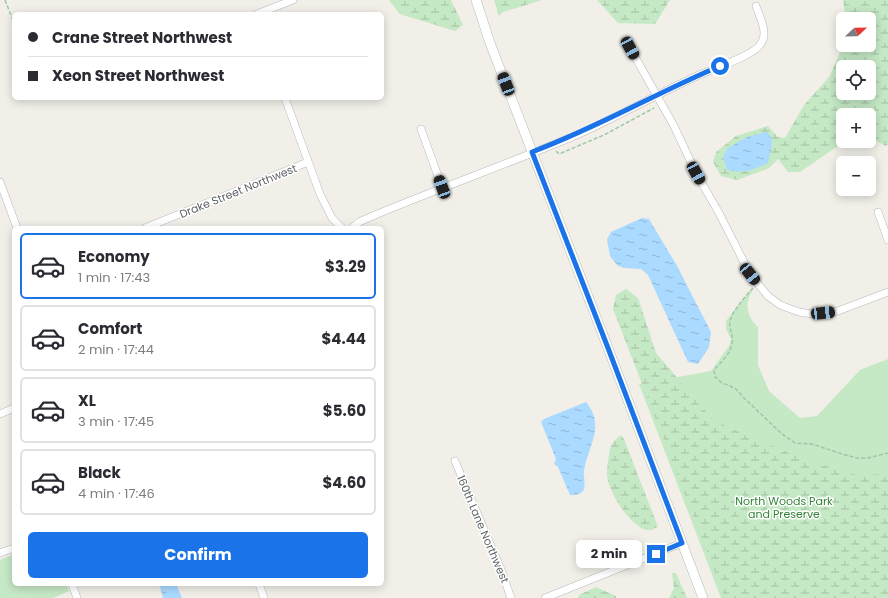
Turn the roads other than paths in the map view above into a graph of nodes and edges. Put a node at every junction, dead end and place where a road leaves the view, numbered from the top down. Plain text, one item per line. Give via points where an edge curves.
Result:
1 (293, 0) edge
2 (476, 0) edge
3 (756, 6) dead end
4 (262, 12) edge
5 (630, 48) dead end
6 (656, 96) junction
7 (286, 100) edge
8 (421, 129) dead end
9 (532, 152) junction
10 (308, 162) junction
11 (0, 182) edge
12 (442, 187) junction
13 (878, 212) dead end
14 (16, 226) edge
15 (150, 226) edge
16 (340, 226) edge
17 (354, 226) edge
18 (888, 240) edge
19 (888, 292) edge
20 (12, 409) edge
21 (0, 414) edge
22 (455, 461) dead end
23 (682, 543) junction
24 (12, 549) edge
25 (0, 553) edge
26 (73, 586) edge
27 (260, 586) edge
28 (77, 598) edge
29 (264, 598) edge
30 (511, 598) edge
31 (545, 598) edge
32 (703, 598) edge

1 - 4 street
2 - 9 main road
3 - 6 street via 764,27 763,40 758,48
5 - 6 street
6 - 9 street via 605,122
6 - 19 street via 750,274 768,296 780,305 812,314 838,311
7 - 10 street
8 - 12 street
9 - 12 street
9 - 23 main road
10 - 15 street, Drake Street Northwest
10 - 16 street via 320,194 332,218
11 - 14 street
12 - 17 street
13 - 18 street
20 - 21 street
22 - 30 street, 160th Lane Northwest
23 - 31 street
23 - 32 main road
24 - 25 street
26 - 28 street
27 - 29 street

